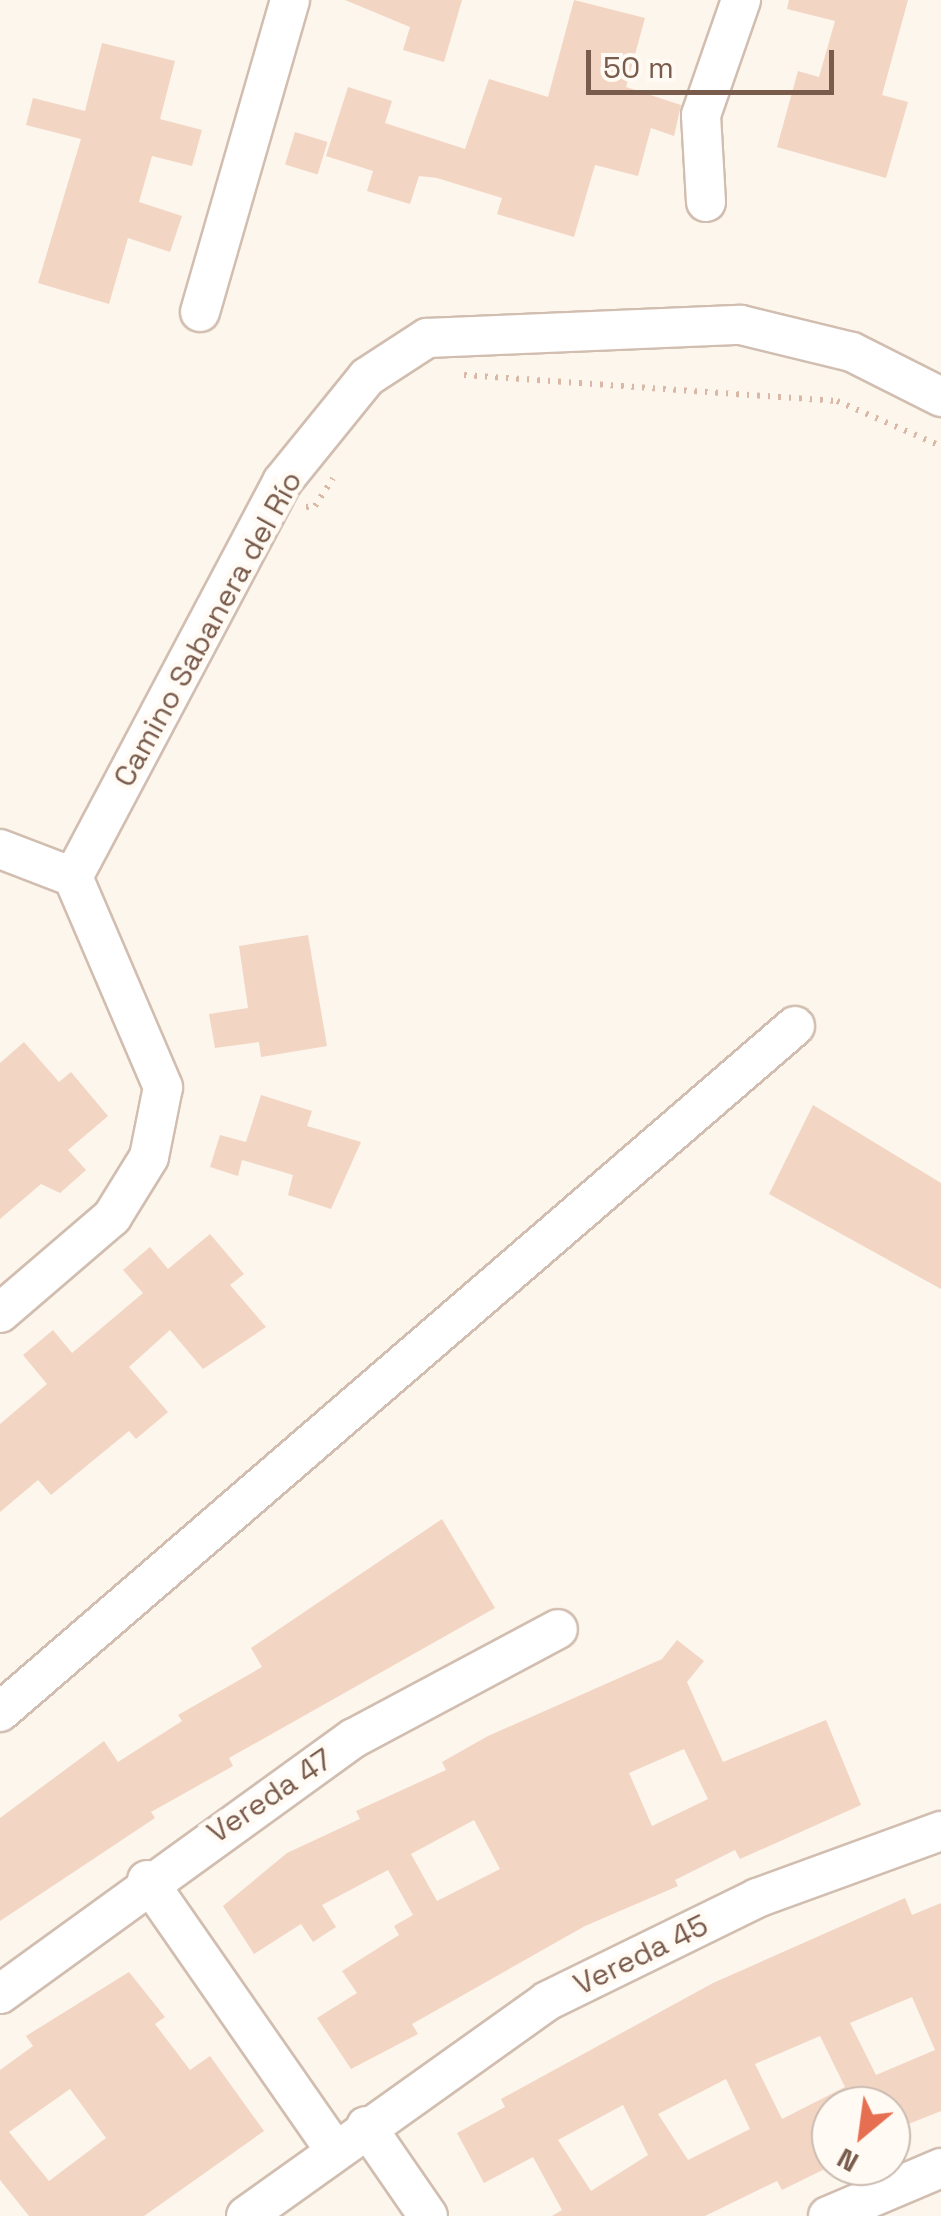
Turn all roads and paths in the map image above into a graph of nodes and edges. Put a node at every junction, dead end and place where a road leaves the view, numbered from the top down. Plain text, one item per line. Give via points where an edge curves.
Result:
1 (290, 0) edge
2 (741, 0) edge
3 (706, 202) dead end
4 (200, 312) dead end
5 (454, 374) dead end
6 (941, 398) edge
7 (941, 446) edge
8 (343, 464) dead end
9 (270, 508) junction
10 (0, 849) edge
11 (73, 876) junction
12 (795, 1026) dead end
13 (0, 1313) edge
14 (558, 1629) dead end
15 (0, 1712) edge
16 (941, 1830) edge
17 (147, 1880) junction
18 (0, 1994) edge
19 (366, 2126) junction
20 (334, 2149) junction
21 (941, 2168) edge
22 (246, 2216) edge
23 (428, 2216) edge
24 (828, 2216) edge

1 - 4 street
2 - 3 street via 701,114
5 - 7 path via 837,400
6 - 9 street, Camino Sabanera del Río via 852,352 742,324 427,338 367,377
8 - 9 path via 315,506
9 - 11 street, Camino Sabanera del Río
10 - 11 street
11 - 13 street via 163,1087 150,1157 112,1217
12 - 15 street
14 - 17 street, Vereda 47 via 354,1738
16 - 19 street, Vereda 45 via 758,1898 547,2000
17 - 18 street, Vereda 47
17 - 20 street
19 - 20 street, Vereda 45
19 - 23 street
20 - 22 street, Vereda 45
21 - 24 street

